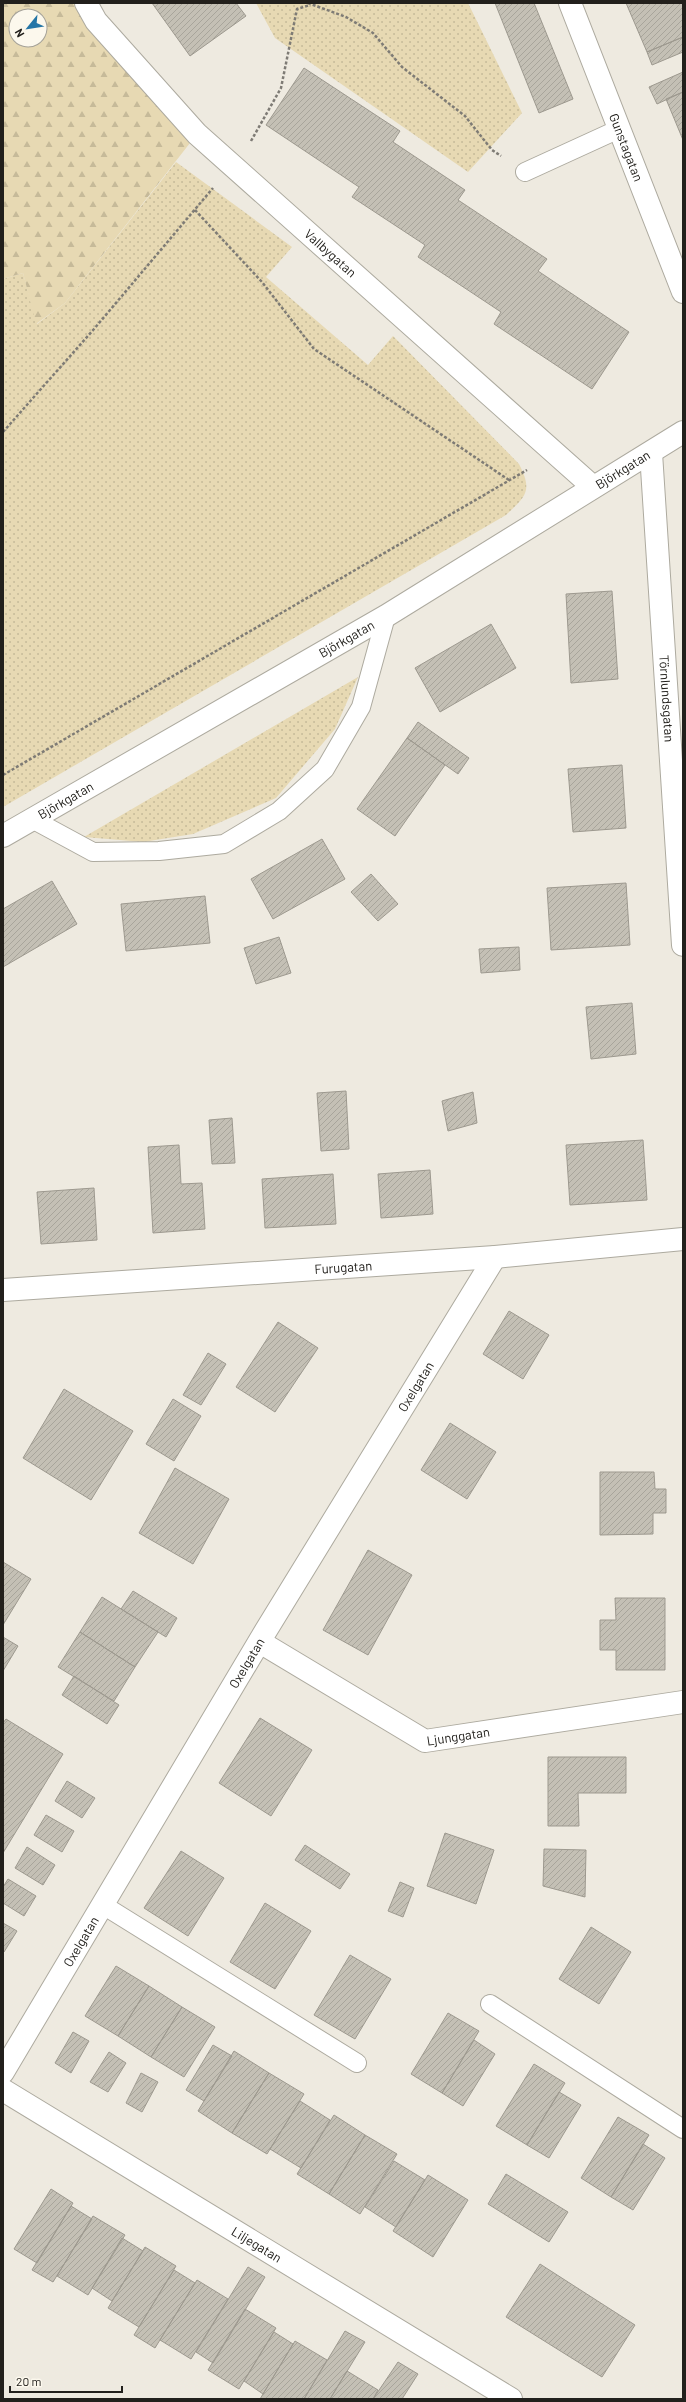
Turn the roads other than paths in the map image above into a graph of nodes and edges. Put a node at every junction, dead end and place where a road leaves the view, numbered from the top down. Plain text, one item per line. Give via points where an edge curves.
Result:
1 (86, 3) edge
2 (570, 3) edge
3 (619, 129) junction
4 (524, 172) road end
5 (683, 292) edge
6 (683, 432) edge
7 (651, 453) junction
8 (592, 486) junction
9 (386, 616) junction
10 (32, 819) junction
11 (3, 836) edge
12 (683, 945) edge
13 (683, 1239) edge
14 (495, 1257) junction
15 (3, 1290) edge
16 (260, 1642) junction
17 (683, 1702) edge
18 (102, 1905) junction
19 (490, 2004) dead end
20 (357, 2063) dead end
21 (3, 2072) edge
22 (3, 2090) edge
23 (683, 2129) edge
24 (511, 2399) edge

1 - 8 street, Vallbygatan via 96,20 197,134
2 - 3 street, Gunstagatan
3 - 4 lane
3 - 5 street, Gunstagatan
6 - 7 street, Björkgatan
7 - 8 street, Björkgatan
7 - 12 street, Törnlundsgatan
8 - 9 street, Björkgatan
9 - 10 street, Björkgatan
9 - 10 lane via 361,707 324,769 279,811 224,844 159,851 93,852
10 - 11 street, Björkgatan
13 - 14 street, Furugatan
14 - 15 street, Furugatan
14 - 16 street, Oxelgatan
16 - 17 street, Ljunggatan via 425,1742
16 - 18 street, Oxelgatan
18 - 20 lane
18 - 21 street, Oxelgatan
19 - 23 lane
22 - 24 street, Liljegatan

